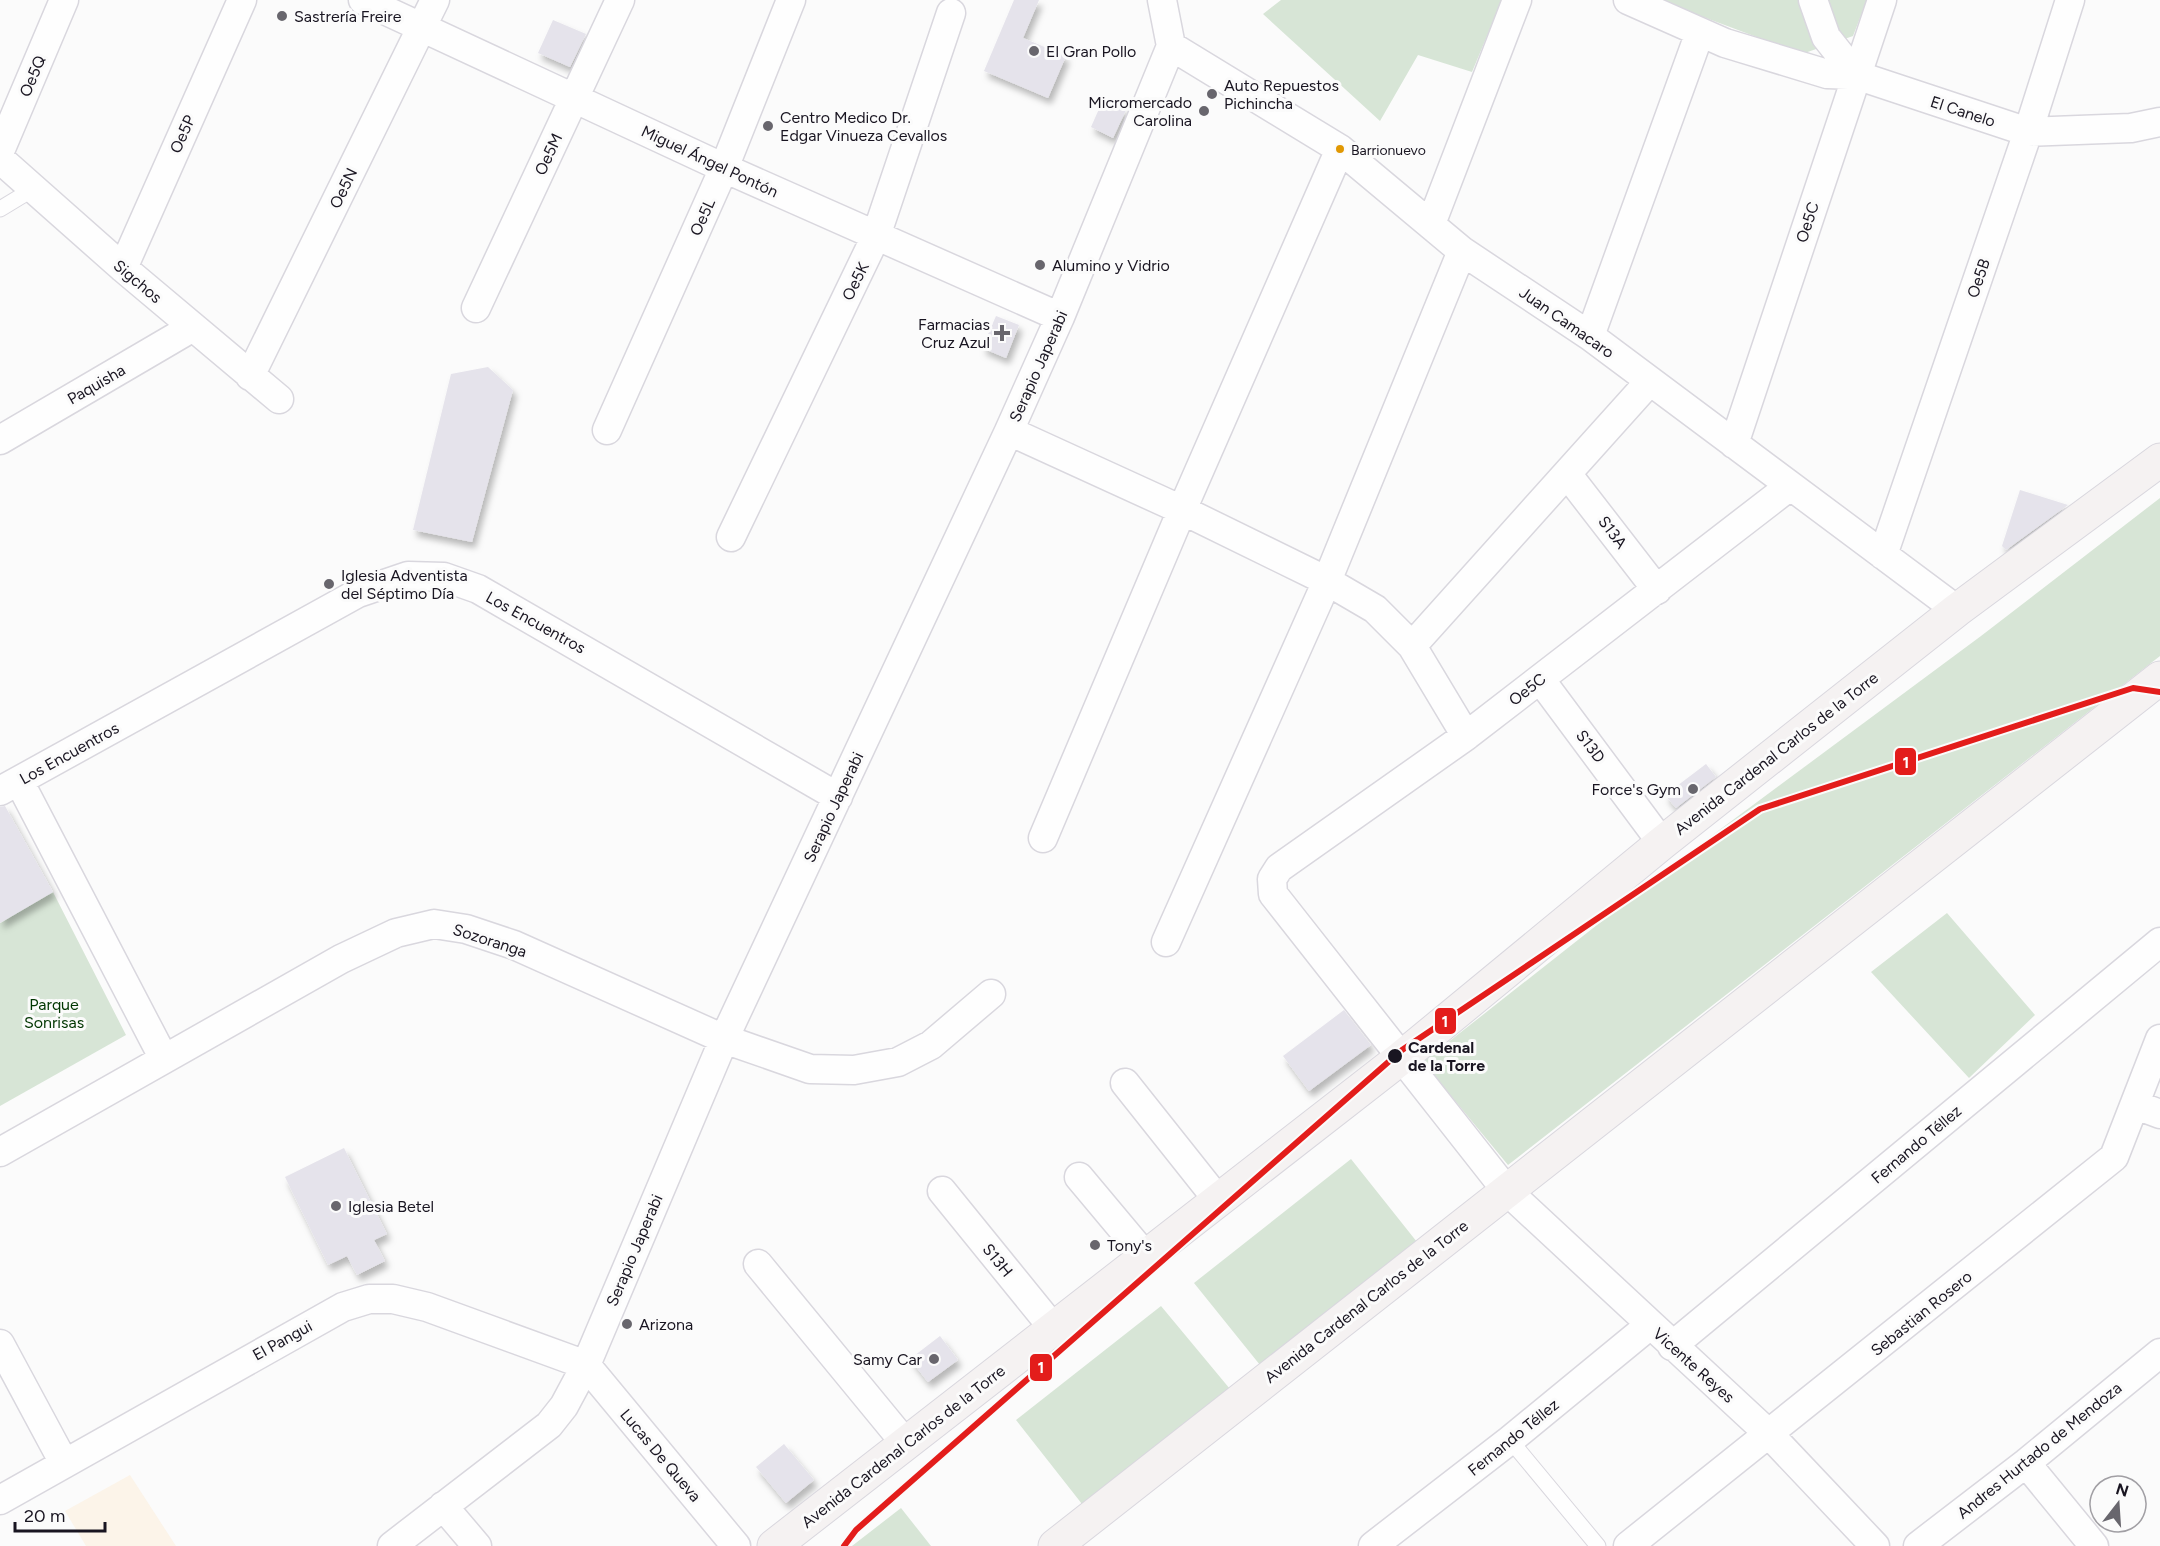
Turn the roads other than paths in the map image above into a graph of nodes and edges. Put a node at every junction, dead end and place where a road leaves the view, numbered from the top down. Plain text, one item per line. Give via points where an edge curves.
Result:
1 (64, 0) edge
2 (242, 0) edge
3 (363, 0) edge
4 (435, 0) edge
5 (620, 0) edge
6 (791, 0) edge
7 (1162, 0) edge
8 (1517, 0) edge
9 (1628, 0) edge
10 (1813, 0) edge
11 (1882, 0) edge
12 (2070, 0) edge
13 (951, 13) dead end
14 (423, 27) junction
15 (1700, 32) junction
16 (1171, 46) junction
17 (1856, 75) junction
18 (575, 98) junction
19 (2160, 122) edge
20 (2028, 132) junction
21 (1340, 149) junction
22 (0, 151) edge
23 (0, 159) edge
24 (724, 168) junction
25 (33, 189) junction
26 (0, 208) edge
27 (1431, 224) junction
28 (876, 236) junction
29 (1462, 251) junction
30 (123, 268) junction
31 (476, 308) dead end
32 (1060, 317) junction
33 (193, 327) junction
34 (1590, 336) junction
35 (250, 376) junction
36 (1650, 381) junction
37 (279, 399) dead end
38 (607, 430) dead end
39 (1009, 430) junction
40 (0, 440) edge
41 (1734, 444) junction
42 (2160, 460) edge
43 (1569, 475) junction
44 (1790, 486) junction
45 (1182, 510) junction
46 (731, 537) dead end
47 (1882, 555) junction
48 (1327, 582) junction
49 (1657, 590) junction
50 (1957, 610) junction
51 (1412, 646) junction
52 (2160, 678) edge
53 (1540, 679) junction
54 (1466, 736) junction
55 (9, 786) edge
56 (838, 797) junction
57 (1043, 838) dead end
58 (1662, 843) junction
59 (1166, 942) dead end
60 (2160, 942) edge
61 (991, 994) dead end
62 (724, 1039) junction
63 (2160, 1039) edge
64 (1401, 1058) junction
65 (164, 1059) junction
66 (1125, 1083) dead end
67 (2148, 1109) edge
68 (0, 1152) edge
69 (1079, 1177) dead end
70 (1506, 1190) junction
71 (942, 1191) dead end
72 (1218, 1200) junction
73 (1146, 1257) junction
74 (758, 1264) dead end
75 (1650, 1325) junction
76 (1054, 1329) junction
77 (0, 1344) edge
78 (1672, 1346) junction
79 (2160, 1353) edge
80 (586, 1365) junction
81 (1770, 1434) junction
82 (1510, 1440) junction
83 (906, 1444) junction
84 (64, 1463) junction
85 (2026, 1463) junction
86 (0, 1500) edge
87 (443, 1506) junction
88 (392, 1546) edge
89 (477, 1546) edge
90 (736, 1546) edge
91 (774, 1546) edge
92 (1055, 1546) edge
93 (1373, 1546) edge
94 (1598, 1546) edge
95 (1628, 1546) edge
96 (1875, 1546) edge
97 (1918, 1546) edge
98 (2094, 1546) edge

1 - 22 street, Oe5Q
2 - 30 street, Oe5P
3 - 14 street, Miguel Ángel Pontón
4 - 14 street, Oe5N
5 - 18 street, Oe5M
6 - 24 street, Oe5L
7 - 16 street
8 - 27 street
9 - 15 street, El Canelo
10 - 17 street via 1826,37
11 - 17 street, Oe5C
12 - 20 street, Oe5B
13 - 28 street, Oe5K
14 - 18 street, Miguel Ángel Pontón
14 - 35 street, Oe5N
15 - 17 street, El Canelo via 1827,74
15 - 34 street
16 - 21 street, Juan Camacaro
16 - 32 street, Serapio Japerabi
17 - 20 street, El Canelo
17 - 41 street, Oe5C
18 - 24 street, Miguel Ángel Pontón
18 - 31 street, Oe5M
19 - 20 street, El Canelo via 2131,129
20 - 47 street, Oe5B
21 - 27 street, Juan Camacaro
21 - 45 street
23 - 25 street, Sigchos
24 - 28 street, Miguel Ángel Pontón
24 - 38 street, Oe5L
25 - 26 lane
25 - 30 street, Sigchos
27 - 29 street, Juan Camacaro
28 - 32 street, Miguel Ángel Pontón
28 - 46 street, Oe5K
29 - 34 street, Juan Camacaro
29 - 48 street
30 - 33 street, Sigchos
32 - 39 street, Serapio Japerabi
33 - 35 street, Sigchos
33 - 40 street, Paquisha
34 - 36 street, Juan Camacaro
35 - 37 street, Sigchos
36 - 41 street, Juan Camacaro
36 - 43 street
39 - 45 street
39 - 56 street, Serapio Japerabi
41 - 44 street, Juan Camacaro
42 - 50 street, Avenida Cardenal Carlos de la Torre
43 - 49 street, S13A
43 - 51 street
44 - 47 street, Juan Camacaro
44 - 49 street, Oe5C
45 - 48 street
45 - 57 street
47 - 50 street, Juan Camacaro
48 - 51 street via 1374,609
48 - 59 street
49 - 53 street, Oe5C
50 - 58 street, Avenida Cardenal Carlos de la Torre
51 - 54 street
52 - 70 street, Avenida Cardenal Carlos de la Torre
53 - 54 street, Oe5C
53 - 58 street, S13D
54 - 64 street, Oe5C via 1279,868 1272,879 1273,894
55 - 56 street, Los Encuentros via 358,593 408,576 444,578 478,589
55 - 65 street
56 - 62 street, Serapio Japerabi
58 - 64 street, Avenida Cardenal Carlos de la Torre
60 - 78 street, Fernando Téllez
61 - 62 street, Sozoranga via 932,1045 898,1062 854,1070 810,1069
62 - 65 street, Sozoranga via 514,945 466,929 434,924 396,933 341,959
62 - 80 street, Serapio Japerabi
63 - 67 street, Sebastian Rosero
64 - 70 street
64 - 72 street, Avenida Cardenal Carlos de la Torre
65 - 68 street, Sozoranga
66 - 72 street
67 - 81 street, Sebastian Rosero via 2103,1167
69 - 73 street
70 - 75 street, Vicente Reyes
70 - 92 street, Avenida Cardenal Carlos de la Torre
71 - 76 street, S13H
72 - 73 street, Avenida Cardenal Carlos de la Torre
73 - 76 street, Avenida Cardenal Carlos de la Torre
74 - 83 street
75 - 78 street, Vicente Reyes
75 - 82 street, Fernando Téllez
76 - 83 street, Avenida Cardenal Carlos de la Torre
77 - 84 street
78 - 81 street, Vicente Reyes
79 - 85 street, Andres Hurtado de Mendoza
80 - 84 street, El Pangui via 427,1307 393,1299 369,1299 343,1307
80 - 87 street, Serapio Japerabi via 549,1425
80 - 90 street, Lucas De Queva
81 - 95 street, Sebastian Rosero
81 - 96 street, Vicente Reyes
82 - 93 street, Fernando Téllez
82 - 94 lane
83 - 91 street, Avenida Cardenal Carlos de la Torre
84 - 86 street, El Pangui
85 - 97 street, Andres Hurtado de Mendoza
85 - 98 street
87 - 88 street, Serapio Japerabi
87 - 89 street

